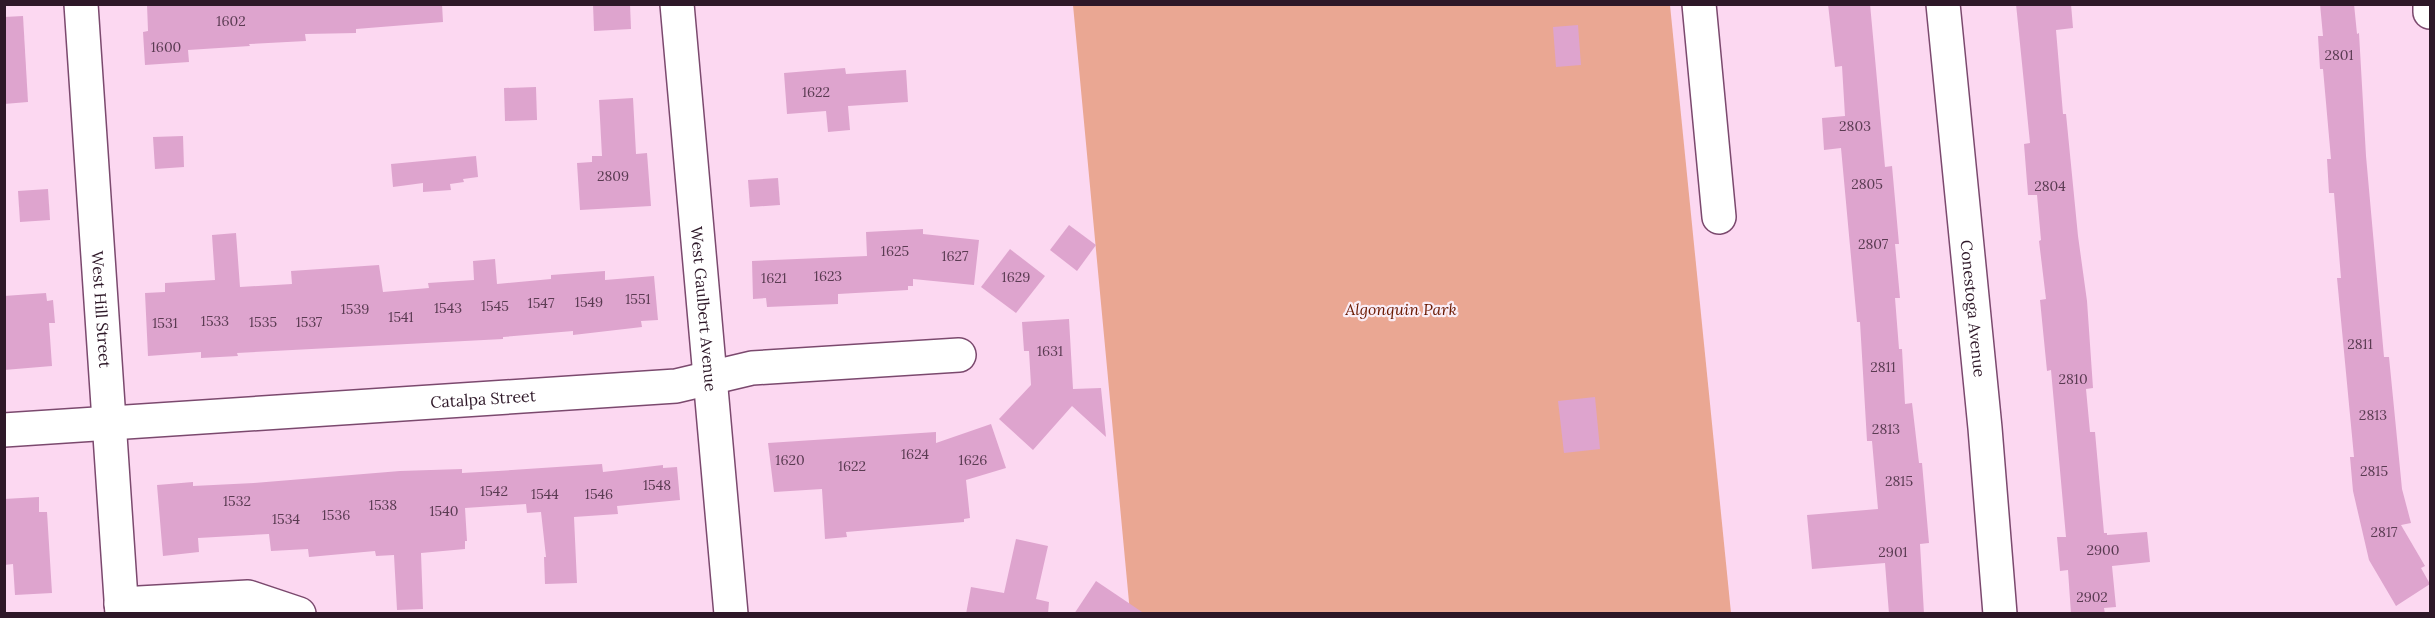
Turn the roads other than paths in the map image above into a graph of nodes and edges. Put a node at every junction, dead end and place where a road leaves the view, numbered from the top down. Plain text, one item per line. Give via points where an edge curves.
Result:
1 (81, 4) edge
2 (677, 4) edge
3 (1700, 4) edge
4 (1943, 4) edge
5 (2430, 4) edge
6 (2430, 12) edge
7 (1719, 217) dead end
8 (959, 355) dead end
9 (709, 378) junction
10 (109, 423) junction
11 (4, 430) edge
12 (213, 606) edge
13 (121, 609) edge
14 (299, 614) edge
15 (731, 614) edge
16 (2000, 614) edge

1 - 10 street, West Hill Street
2 - 9 street, West Gaulbert Avenue
3 - 7 street
4 - 16 street, Conestoga Avenue
5 - 6 street
8 - 9 street, Catalpa Street via 752,368
9 - 10 street, Catalpa Street via 676,386
9 - 15 street, West Gaulbert Avenue
10 - 11 street, Catalpa Street
10 - 13 street, West Hill Street
12 - 13 street
12 - 14 street via 248,597

